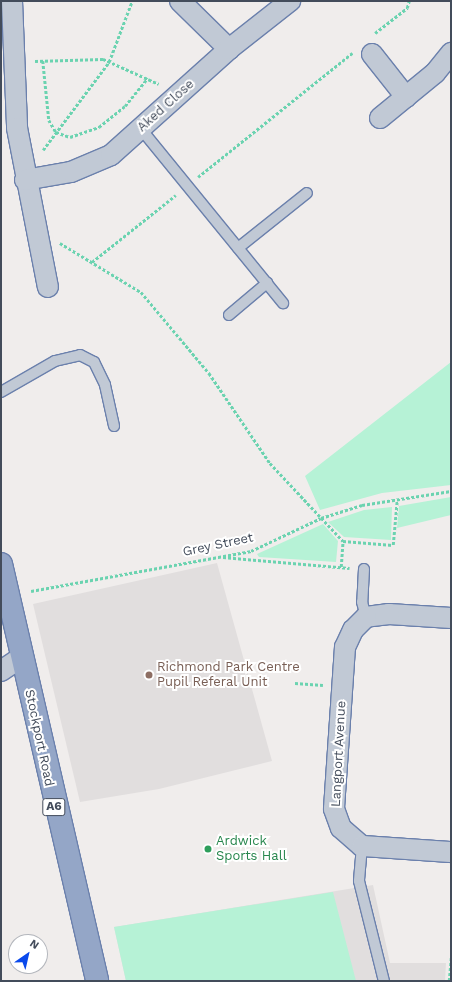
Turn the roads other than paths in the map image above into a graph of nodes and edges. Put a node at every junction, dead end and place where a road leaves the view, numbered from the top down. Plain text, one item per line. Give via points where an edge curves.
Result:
1 (12, 1) edge
2 (180, 1) edge
3 (290, 1) edge
4 (367, 46) road end
5 (229, 49) junction
6 (451, 53) edge
7 (406, 97) junction
8 (380, 118) dead end
9 (141, 129) junction
10 (25, 180) junction
11 (307, 193) dead end
12 (238, 248) junction
13 (267, 284) junction
14 (48, 287) dead end
15 (283, 303) dead end
16 (229, 314) dead end
17 (1, 392) edge
18 (114, 426) dead end
19 (1, 564) edge
20 (364, 569) road end
21 (366, 617) junction
22 (451, 618) edge
23 (22, 658) junction
24 (1, 670) edge
25 (362, 846) junction
26 (451, 852) edge
27 (97, 981) edge
28 (384, 981) edge

1 - 10 street via 17,128
2 - 5 street
3 - 5 street, Aked Close
4 - 7 street
5 - 9 street, Aked Close
6 - 7 street via 435,73
7 - 8 street
9 - 10 street, Aked Close via 111,155 71,172
9 - 12 lane
10 - 14 street
11 - 12 lane
12 - 13 lane
13 - 15 lane
13 - 16 lane
17 - 18 lane via 56,361 80,355 97,368
19 - 23 highway, Stockport Road / A6
20 - 21 lane via 362,602
21 - 22 street via 389,614
21 - 25 street, Langport Avenue via 353,630 345,647 334,809 341,828
23 - 24 street
23 - 27 highway, Stockport Road / A6
25 - 26 street
25 - 28 lane via 359,881

